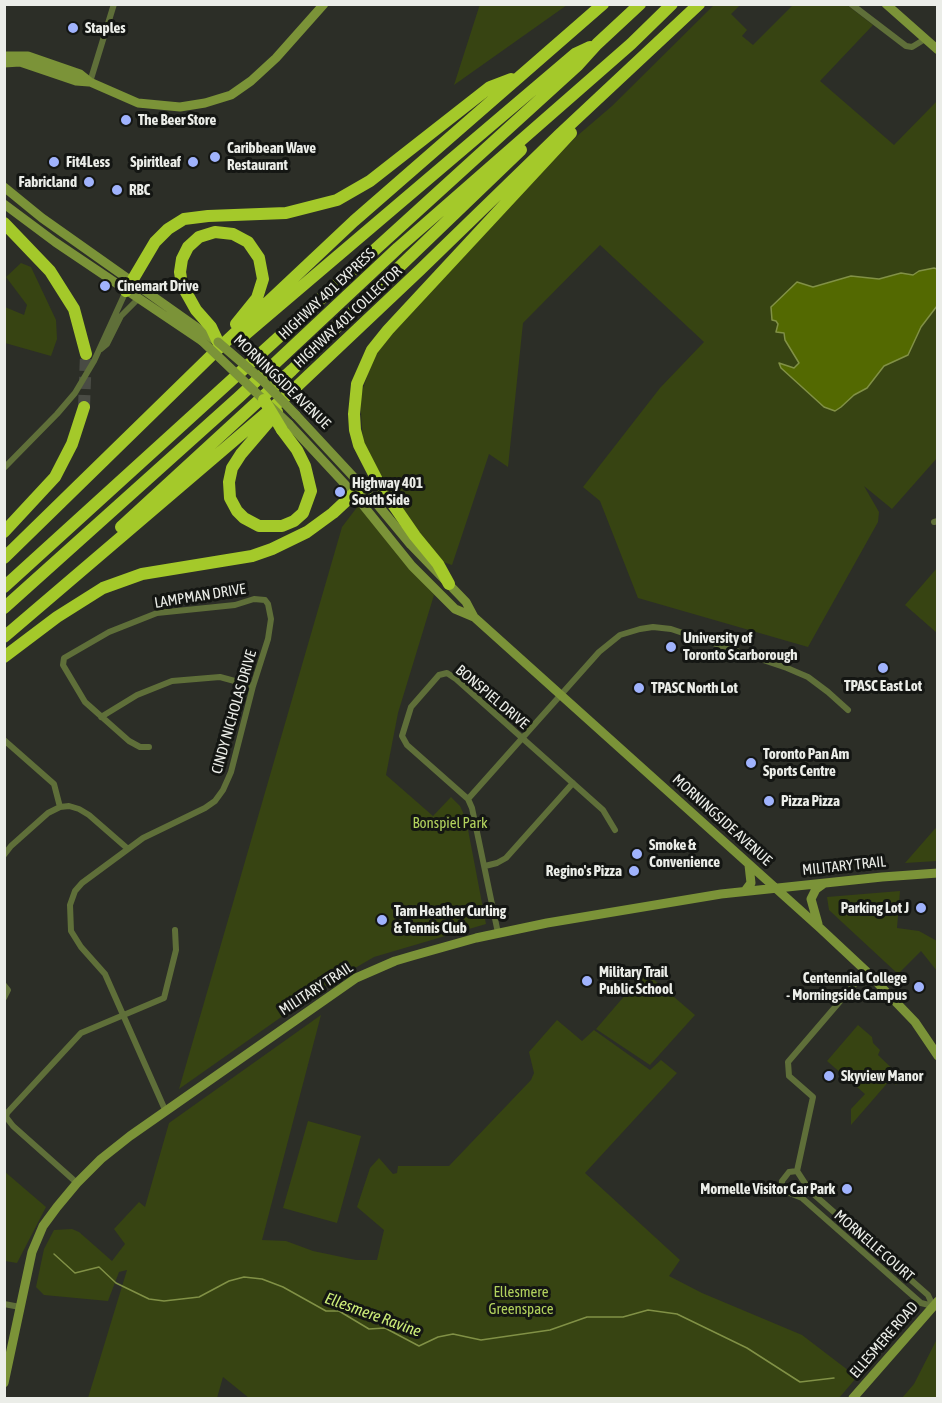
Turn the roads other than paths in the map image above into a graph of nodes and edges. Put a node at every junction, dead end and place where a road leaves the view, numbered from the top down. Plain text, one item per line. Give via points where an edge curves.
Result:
1 (114, 4) edge
2 (324, 4) edge
3 (603, 4) edge
4 (640, 4) edge
5 (672, 4) edge
6 (699, 4) edge
7 (851, 4) edge
8 (886, 4) edge
9 (925, 39) junction
10 (597, 44) junction
11 (631, 44) junction
12 (938, 50) edge
13 (4, 56) edge
14 (4, 63) edge
15 (520, 75) junction
16 (90, 82) junction
17 (598, 99) junction
18 (4, 187) edge
19 (4, 204) edge
20 (4, 223) edge
21 (133, 280) junction
22 (126, 291) junction
23 (138, 299) junction
24 (212, 339) junction
25 (92, 352) junction
26 (292, 391) junction
27 (264, 400) joint
28 (84, 407) tunnel mouth
29 (286, 427) junction
30 (4, 468) edge
31 (358, 490) junction
32 (4, 532) edge
33 (4, 558) edge
34 (448, 584) junction
35 (4, 587) edge
36 (265, 600) joint
37 (4, 608) edge
38 (27, 616) junction
39 (474, 617) junction
40 (4, 636) edge
41 (4, 657) edge
42 (253, 686) junction
43 (561, 696) junction
44 (848, 710) dead end
45 (101, 717) junction
46 (522, 738) junction
47 (4, 740) edge
48 (149, 747) dead end
49 (573, 783) junction
50 (468, 799) junction
51 (60, 807) junction
52 (615, 830) dead end
53 (128, 849) junction
54 (4, 855) edge
55 (749, 865) junction
56 (485, 866) junction
57 (938, 873) edge
58 (825, 882) junction
59 (777, 888) junction
60 (745, 891) junction
61 (820, 928) junction
62 (175, 930) dead end
63 (498, 933) junction
64 (866, 971) junction
65 (4, 985) edge
66 (4, 998) edge
67 (123, 1015) junction
68 (938, 1056) edge
69 (166, 1112) junction
70 (797, 1171) junction
71 (77, 1183) junction
72 (935, 1303) edge
73 (4, 1304) edge
74 (20, 1307) junction
75 (4, 1383) edge
76 (853, 1398) edge

1 - 16 street
2 - 16 main road via 283,50 231,95 180,107 138,103
3 - 15 highway
4 - 10 highway, HIGHWAY 401 EXPRESS
5 - 11 highway, HIGHWAY 401 EXPRESS
6 - 17 highway, HIGHWAY 401 COLLECTOR
7 - 9 street via 906,46 912,47
8 - 9 main road
9 - 12 main road
10 - 24 highway via 576,54 238,341
10 - 35 highway, HIGHWAY 401 EXPRESS
11 - 37 highway, HIGHWAY 401 EXPRESS via 398,248
11 - 38 highway via 292,370 35,604
13 - 16 main road via 28,56 80,74
14 - 16 main road via 20,62
15 - 21 highway via 490,87 378,175 337,200 286,213 184,219 155,242
15 - 24 highway
17 - 26 highway, HIGHWAY 401 COLLECTOR
17 - 34 highway via 560,146 388,330 372,350 357,384 354,414 359,445 379,484 438,564
18 - 21 main road, MORNINGSIDE AVENUE
19 - 22 main road, MORNINGSIDE AVENUE
20 - 25 highway via 50,271 74,309
21 - 22 highway
21 - 24 main road, MORNINGSIDE AVENUE
22 - 23 main road, MORNINGSIDE AVENUE
22 - 25 street
23 - 24 main road, MORNINGSIDE AVENUE
23 - 25 street via 121,316 107,344
24 - 24 highway via 182,285 180,272 188,247 199,237 215,232 232,234 248,242 259,258 263,279 256,298 229,332
24 - 27 main road, MORNINGSIDE AVENUE, bridge
24 - 31 main road, MORNINGSIDE AVENUE, bridge via 262,380 296,415
24 - 33 highway
25 - 30 street via 75,393
26 - 29 highway via 232,468 230,498 244,518 259,526 282,526 294,521 303,513 311,491 305,466
26 - 38 highway, HIGHWAY 401 COLLECTOR
27 - 29 highway, bridge
28 - 32 highway via 72,444 54,477
29 - 31 main road, MORNINGSIDE AVENUE
31 - 34 main road, MORNINGSIDE AVENUE
31 - 39 main road, MORNINGSIDE AVENUE via 412,566 455,609
31 - 41 highway via 307,532 272,549 244,558 142,574 103,588
34 - 39 main road, MORNINGSIDE AVENUE
36 - 42 street, CINDY NICHOLAS DRIVE via 270,632
36 - 45 street, LAMPMAN DRIVE via 157,613 70,653 63,665 80,697
38 - 40 highway, HIGHWAY 401 COLLECTOR
39 - 43 main road, MORNINGSIDE AVENUE
42 - 45 street via 220,677 172,681 137,695
42 - 53 street, CINDY NICHOLAS DRIVE via 231,772 220,795 205,808
43 - 44 street via 599,652 620,635 653,627 787,668 808,677
43 - 46 street
43 - 55 main road, MORNINGSIDE AVENUE
45 - 48 street, LAMPMAN DRIVE via 131,742
46 - 49 street, BONSPIEL DRIVE
46 - 50 street
46 - 50 street, BONSPIEL DRIVE via 451,675 436,678 411,707 402,732 404,741
47 - 51 street via 51,781
49 - 52 street, BONSPIEL DRIVE via 603,810
49 - 56 street via 506,858
50 - 56 street
51 - 53 street via 89,814
51 - 54 street via 48,813
53 - 67 street, CINDY NICHOLAS DRIVE via 82,882 72,898 69,916 71,931 105,974
55 - 59 main road, MORNINGSIDE AVENUE
55 - 60 main road via 751,882
56 - 63 street
57 - 58 main road, MILITARY TRAIL
58 - 59 main road, MILITARY TRAIL
58 - 61 main road via 811,899
59 - 60 main road, MILITARY TRAIL
59 - 61 main road, MORNINGSIDE AVENUE
60 - 63 main road, MILITARY TRAIL
61 - 64 main road, MORNINGSIDE AVENUE
62 - 67 street via 176,950 164,999
63 - 69 main road, MILITARY TRAIL via 394,961 356,978
64 - 68 main road, MORNINGSIDE AVENUE via 915,1022
64 - 70 street, MORNELLE COURT via 788,1062 789,1076 813,1097
65 - 66 street via 8,990
67 - 69 street
67 - 71 street via 72,1040 7,1113 13,1126
69 - 71 main road, MILITARY TRAIL via 100,1159
70 - 72 street, MORNELLE COURT via 810,1191
70 - 72 street, MORNELLE COURT via 784,1177 782,1186 787,1192 802,1198 921,1303
71 - 74 main road, MILITARY TRAIL via 43,1227 32,1252
72 - 76 main road, ELLESMERE ROAD
73 - 74 street
74 - 75 main road, MILITARY TRAIL

